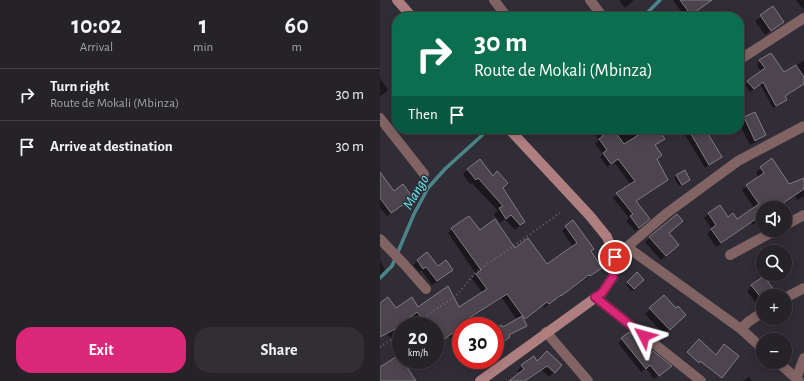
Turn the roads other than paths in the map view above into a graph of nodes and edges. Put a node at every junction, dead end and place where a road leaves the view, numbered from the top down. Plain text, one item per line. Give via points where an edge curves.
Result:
1 (397, 0) edge
2 (494, 0) edge
3 (590, 0) edge
4 (408, 12) edge
5 (504, 12) edge
6 (599, 12) edge
7 (804, 18) edge
8 (744, 57) edge
9 (380, 118) edge
10 (804, 126) edge
11 (392, 133) edge
12 (393, 134) edge
13 (512, 134) edge
14 (424, 174) dead end
15 (804, 215) edge
16 (792, 221) edge
17 (763, 237) edge
18 (383, 241) edge
19 (627, 247) junction
20 (730, 255) dead end
21 (615, 257) junction
22 (804, 288) edge
23 (426, 290) dead end
24 (792, 294) edge
25 (595, 297) junction
26 (756, 317) edge
27 (741, 329) junction
28 (546, 332) junction
29 (756, 343) edge
30 (804, 358) edge
31 (786, 369) edge
32 (798, 380) edge
33 (480, 381) edge
34 (588, 381) edge
35 (701, 381) edge

1 - 4 street
2 - 5 street
3 - 6 street
7 - 8 street
9 - 11 street
10 - 19 street via 738,161 667,213
12 - 14 street
13 - 21 street via 590,216 607,237
15 - 16 street
17 - 20 street
18 - 23 street
19 - 21 street
19 - 27 street
21 - 25 street via 613,277 602,293
22 - 24 street
25 - 28 street
25 - 35 street
26 - 27 street
27 - 29 street
28 - 33 street
28 - 34 street
30 - 32 street
31 - 32 street

